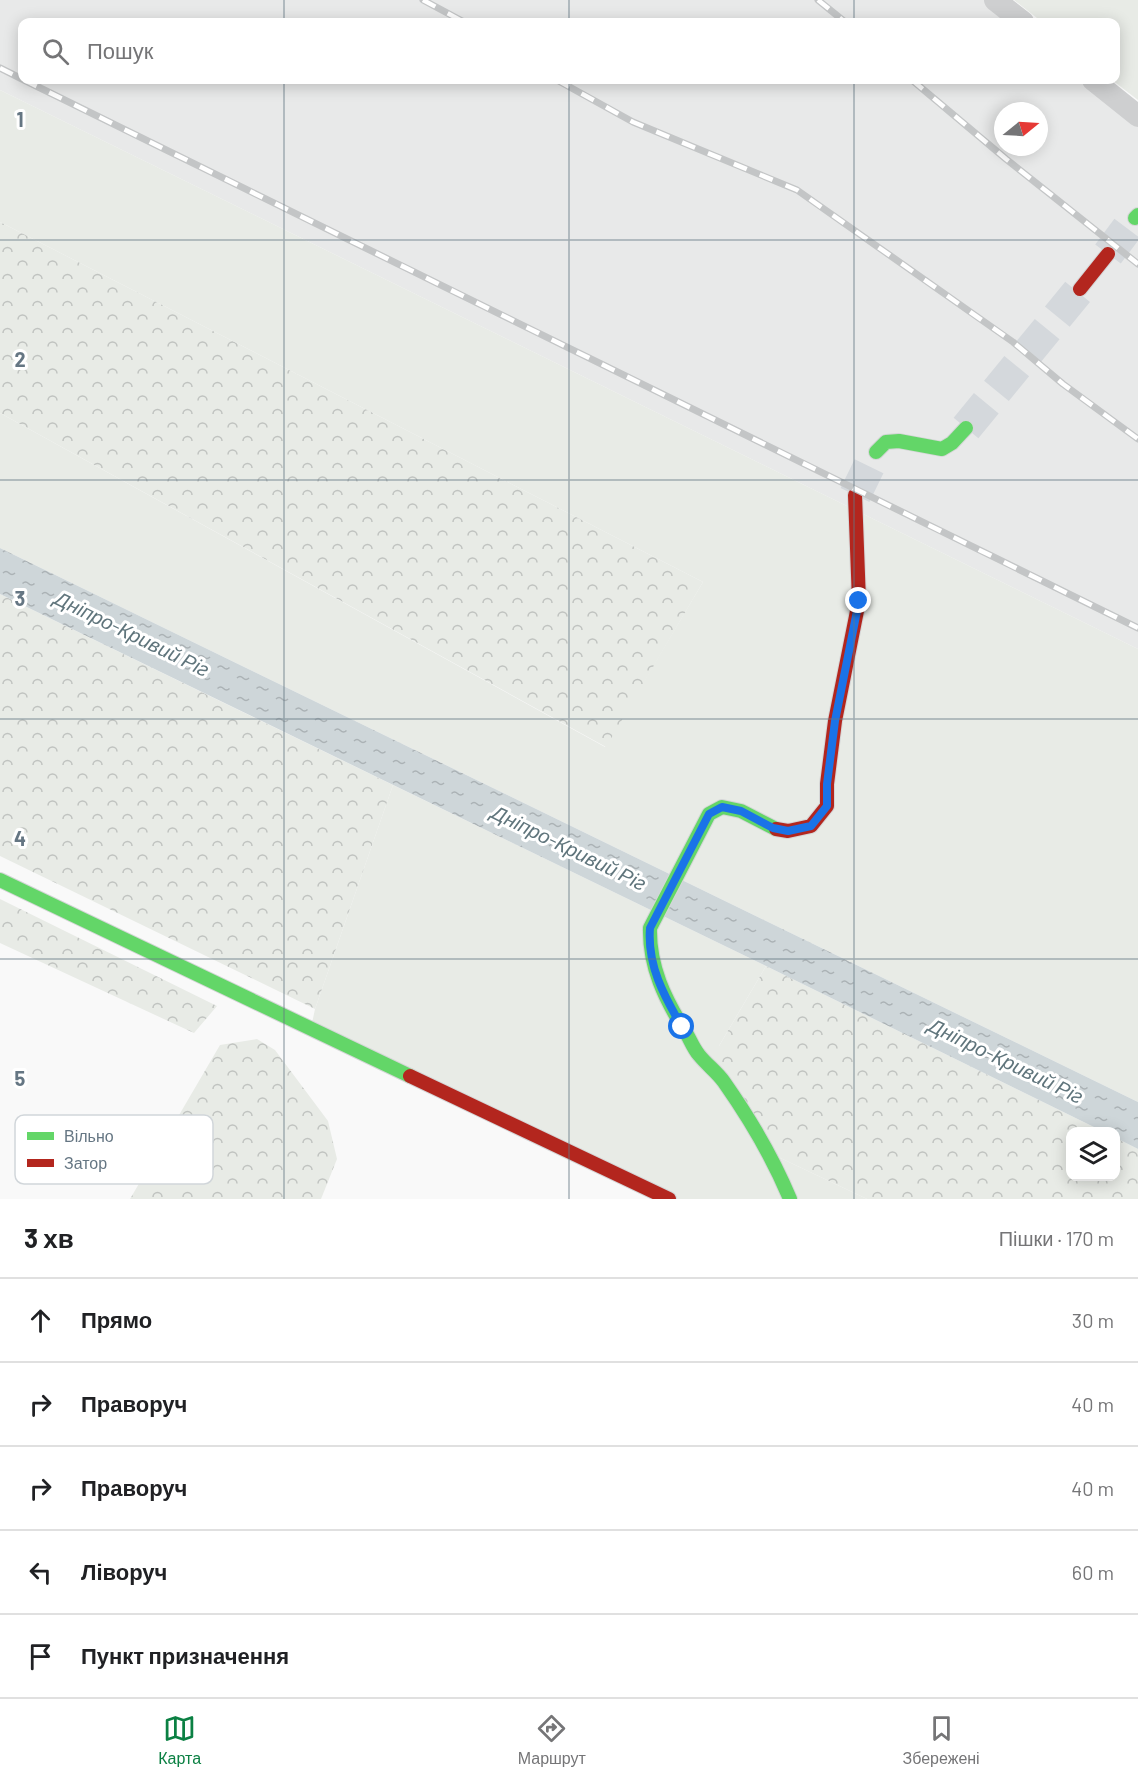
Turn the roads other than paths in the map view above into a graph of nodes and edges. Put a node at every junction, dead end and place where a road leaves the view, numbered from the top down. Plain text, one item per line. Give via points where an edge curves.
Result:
1 (995, 0) edge
2 (1018, 18) edge
3 (1098, 84) edge
4 (1138, 116) edge
5 (1108, 254) tunnel mouth
6 (1080, 289) tunnel mouth
7 (966, 428) tunnel mouth
8 (876, 452) tunnel mouth
9 (855, 495) tunnel mouth
10 (0, 880) edge
11 (669, 1199) edge
12 (790, 1199) edge

1 - 2 street
3 - 4 street
5 - 6 street
7 - 8 street via 942,448 899,441 886,442
9 - 12 street via 859,601 835,721 827,806 811,826 788,831 773,828 741,811 722,807 709,814 650,928 654,972 666,1000 698,1054 722,1079 746,1115
10 - 11 street

